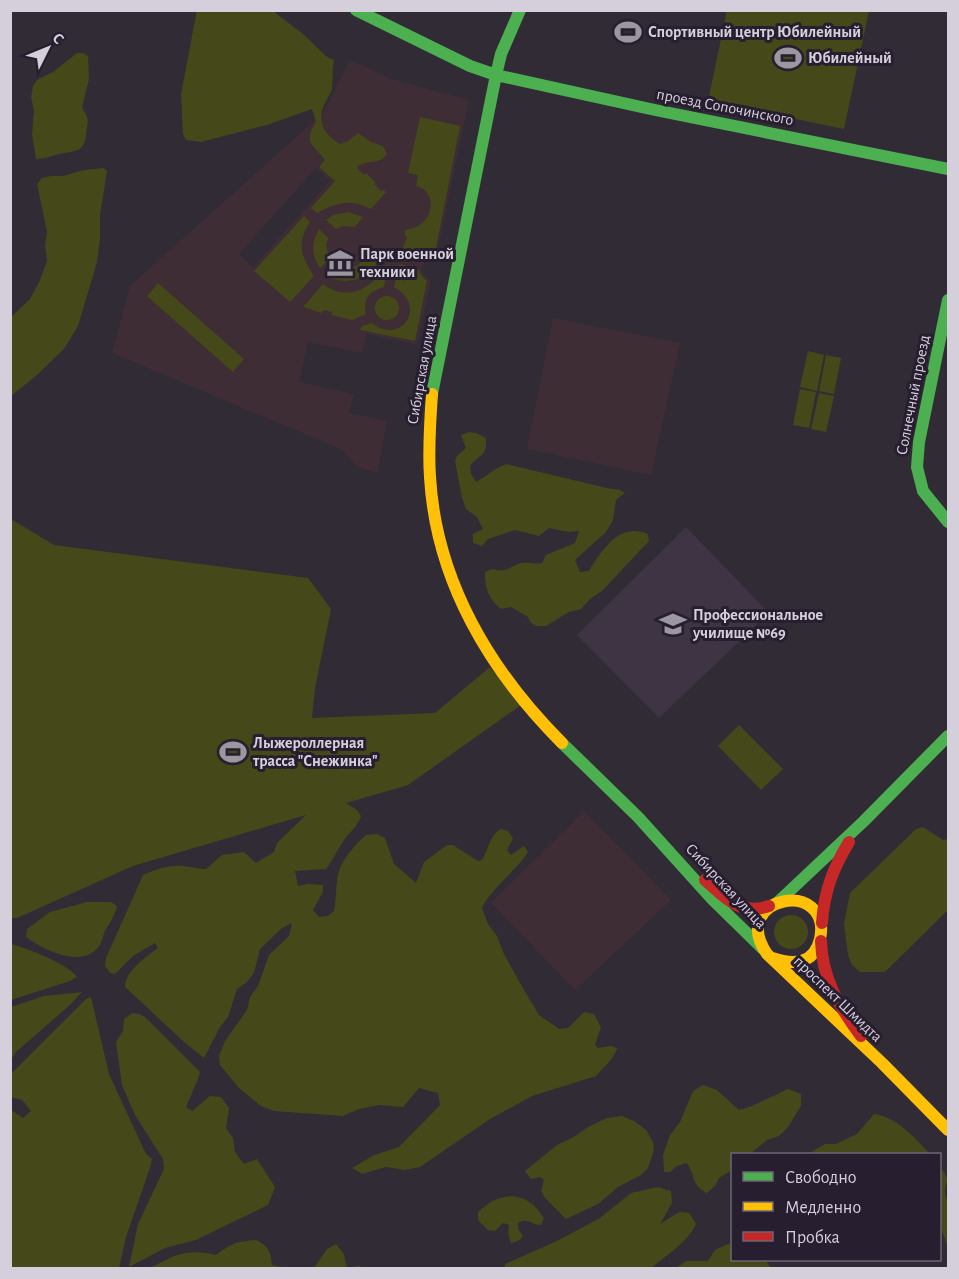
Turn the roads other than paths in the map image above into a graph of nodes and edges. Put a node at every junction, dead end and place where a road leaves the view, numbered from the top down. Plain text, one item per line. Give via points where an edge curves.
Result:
1 (356, 10) edge
2 (520, 10) edge
3 (496, 75) junction
4 (948, 169) edge
5 (948, 300) edge
6 (948, 522) edge
7 (948, 736) edge
8 (864, 821) junction
9 (666, 845) junction
10 (776, 903) junction
11 (821, 931) junction
12 (767, 954) junction
13 (882, 1063) junction
14 (948, 1130) edge

1 - 3 street, проезд Сопочинского
2 - 3 street, Сибирская улица
3 - 4 street, проезд Сопочинского
3 - 9 street, Сибирская улица via 428,421 434,520 464,611 494,665 528,708
5 - 6 street, Солнечный проезд via 917,467 923,491
7 - 8 street
8 - 10 street
8 - 11 street, проспект Шмидта via 829,876
9 - 10 street, Сибирская улица via 735,905 754,911
9 - 12 street, Сибирская улица via 696,882
10 - 11 street via 790,900 807,905 818,916
10 - 12 street via 764,912 759,924 758,937
11 - 12 street via 816,950 803,961 787,964
11 - 13 street, проспект Шмидта via 823,965 833,995
12 - 13 street, проспект Шмидта
13 - 14 street, проспект Шмидта

